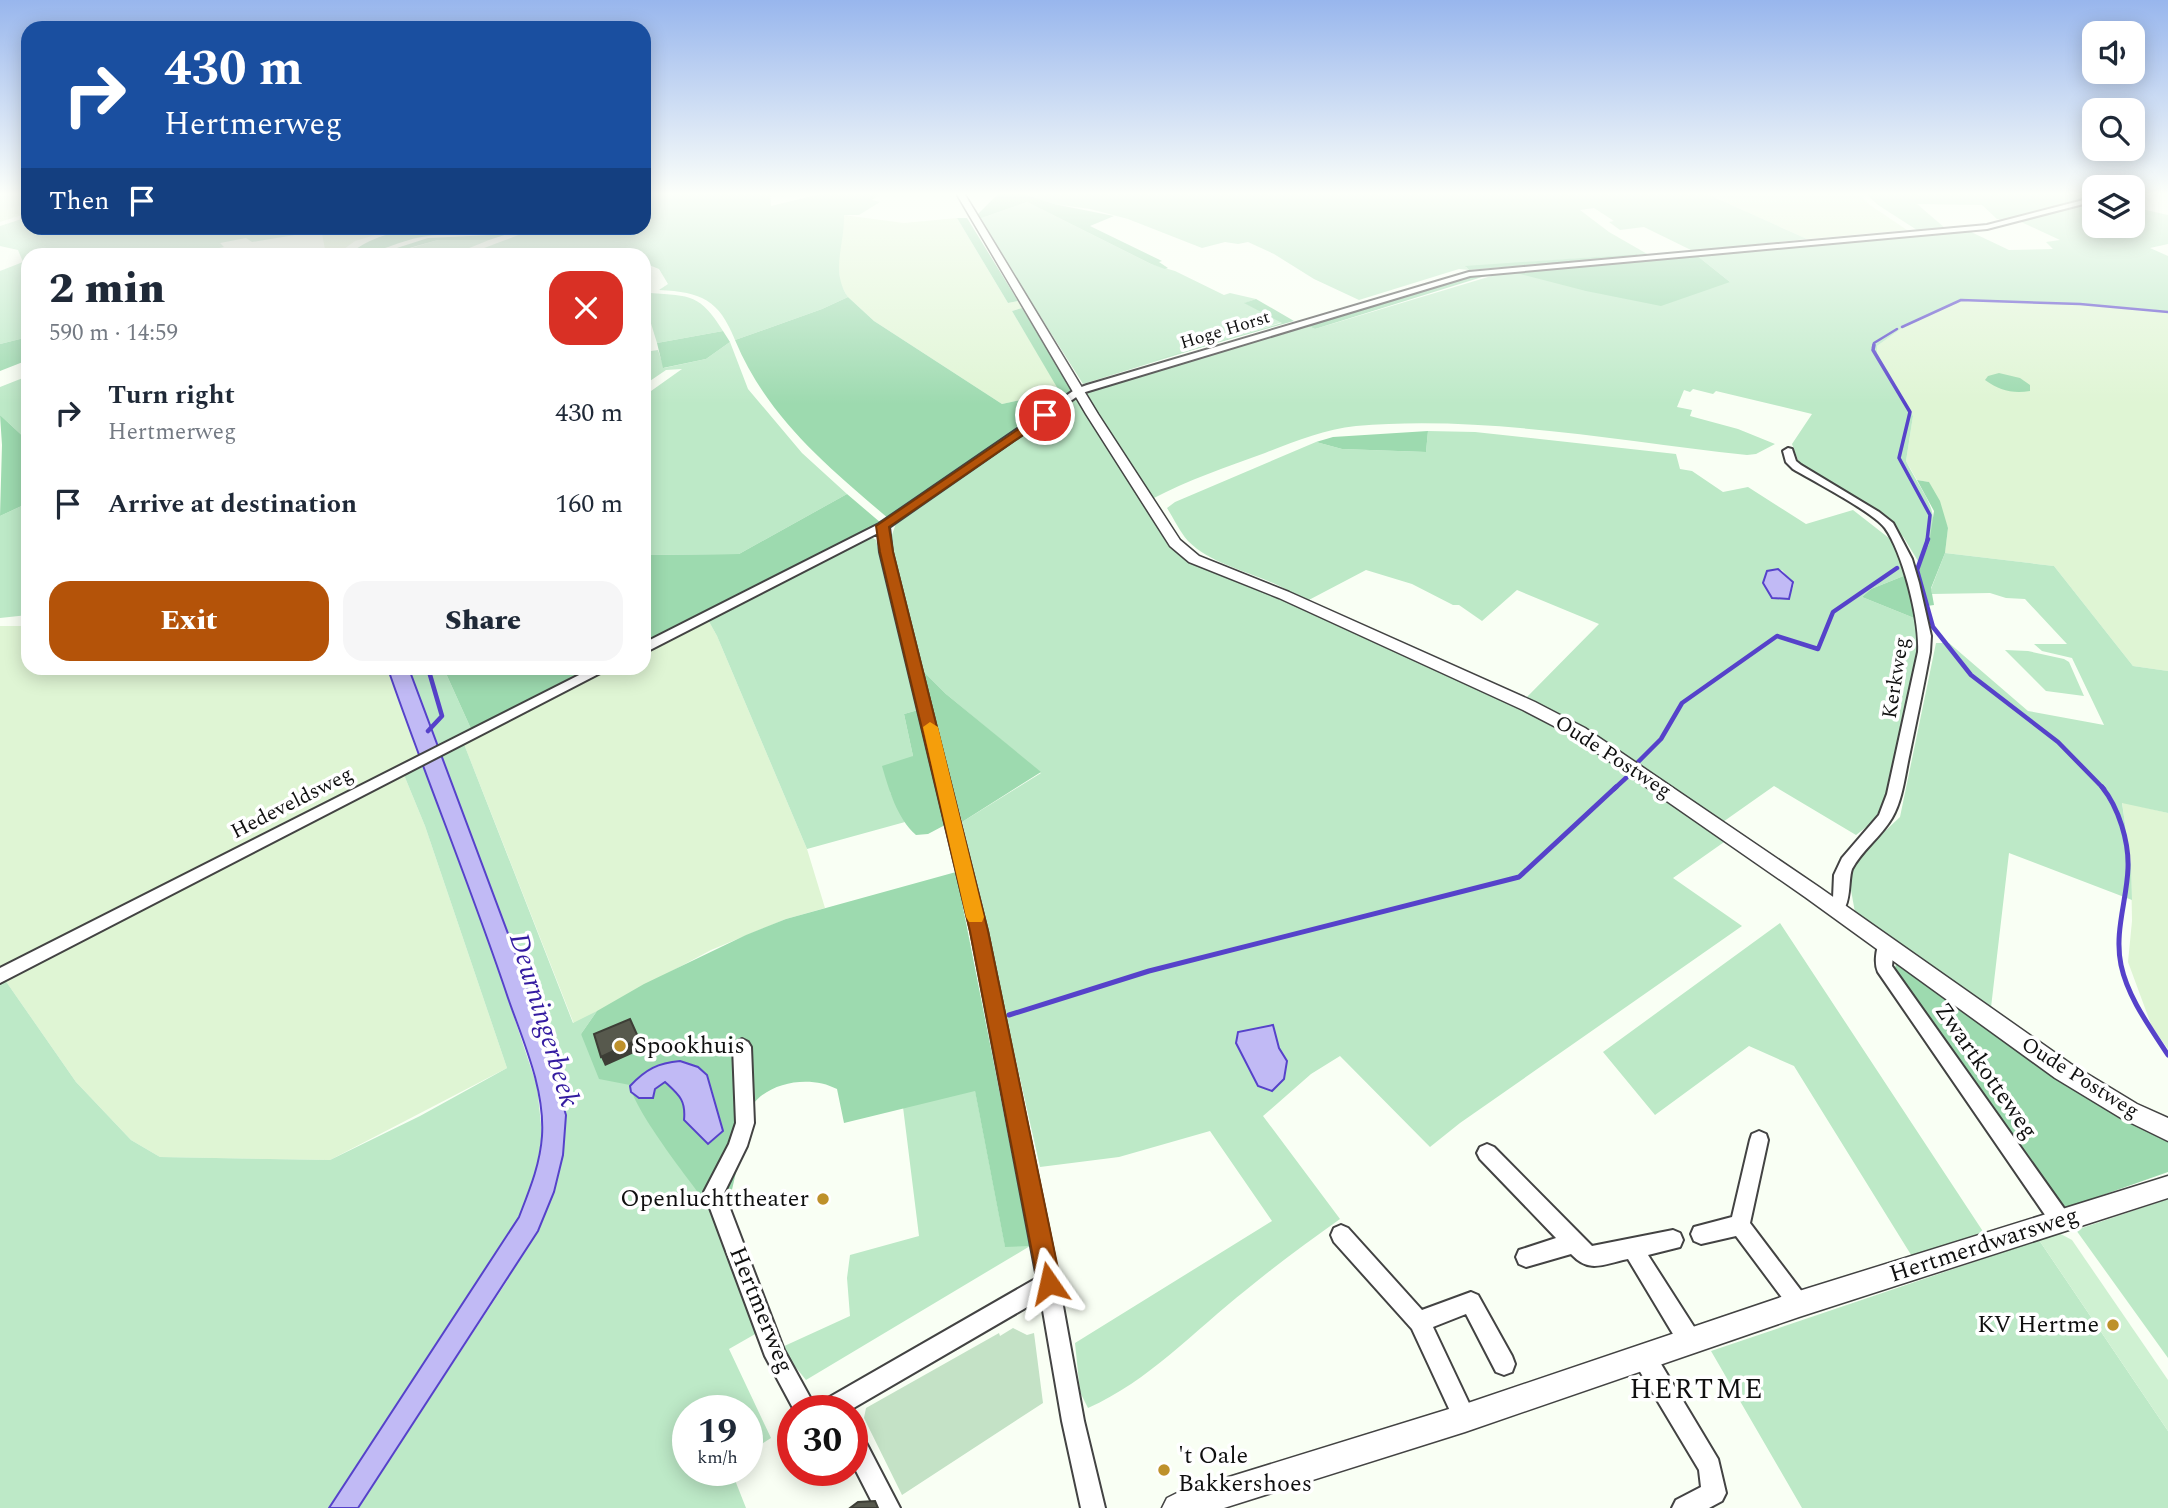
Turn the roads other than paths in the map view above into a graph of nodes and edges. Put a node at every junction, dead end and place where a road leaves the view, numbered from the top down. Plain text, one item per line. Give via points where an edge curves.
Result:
1 (1002, 263) edge
2 (1586, 263) edge
3 (1079, 391) junction
4 (1788, 452) dead end
5 (883, 526) junction
6 (651, 644) edge
7 (590, 675) edge
8 (1834, 908) junction
9 (1886, 946) junction
10 (0, 976) edge
11 (742, 1047) dead end
12 (2168, 1130) edge
13 (1759, 1140) dead end
14 (1487, 1153) dead end
15 (2168, 1187) edge
16 (2061, 1220) junction
17 (1740, 1225) junction
18 (1701, 1234) dead end
19 (1340, 1235) dead end
20 (1672, 1240) dead end
21 (1574, 1243) junction
22 (1632, 1247) junction
23 (1526, 1257) dead end
24 (1049, 1283) junction
25 (1800, 1304) junction
26 (1419, 1322) junction
27 (1690, 1341) junction
28 (1644, 1357) junction
29 (1504, 1364) dead end
30 (798, 1395) edge
31 (858, 1395) edge
32 (1465, 1418) junction
33 (868, 1470) edge
34 (888, 1508) edge
35 (1093, 1508) edge
36 (1177, 1508) edge
37 (1684, 1508) edge

1 - 3 street
2 - 3 street, Hoge Horst via 1469,274
3 - 5 street
3 - 8 street, Oude Postweg via 1175,543 1194,558 1579,732
4 - 8 street, Kerkweg via 1797,467 1889,525 1906,559 1925,636 1894,794 1880,824 1850,858 1842,875 1841,901
5 - 6 street
5 - 24 street via 979,931
7 - 10 street, Hedeveldsweg
8 - 9 street, Oude Postweg
9 - 12 street, Oude Postweg via 2063,1071
9 - 16 street, Zwartkotteweg via 1884,967
11 - 30 street, Hertmerweg via 745,1123 714,1192 776,1356
13 - 17 street
14 - 21 street
15 - 16 street, Hertmerdwarsweg
16 - 25 street, Hertmerdwarsweg
17 - 18 street
17 - 25 street
19 - 26 street
20 - 22 street
21 - 22 street via 1588,1258
21 - 23 street
22 - 27 street
24 - 31 street
24 - 35 street
25 - 27 street, Hertmerdwarsweg
26 - 29 street via 1471,1302
26 - 32 street
27 - 28 street, Hertmerdwarsweg
28 - 32 street, Hertmerdwarsweg
28 - 37 street via 1710,1467 1714,1493
32 - 36 street, Hertmerdwarsweg
33 - 34 street

